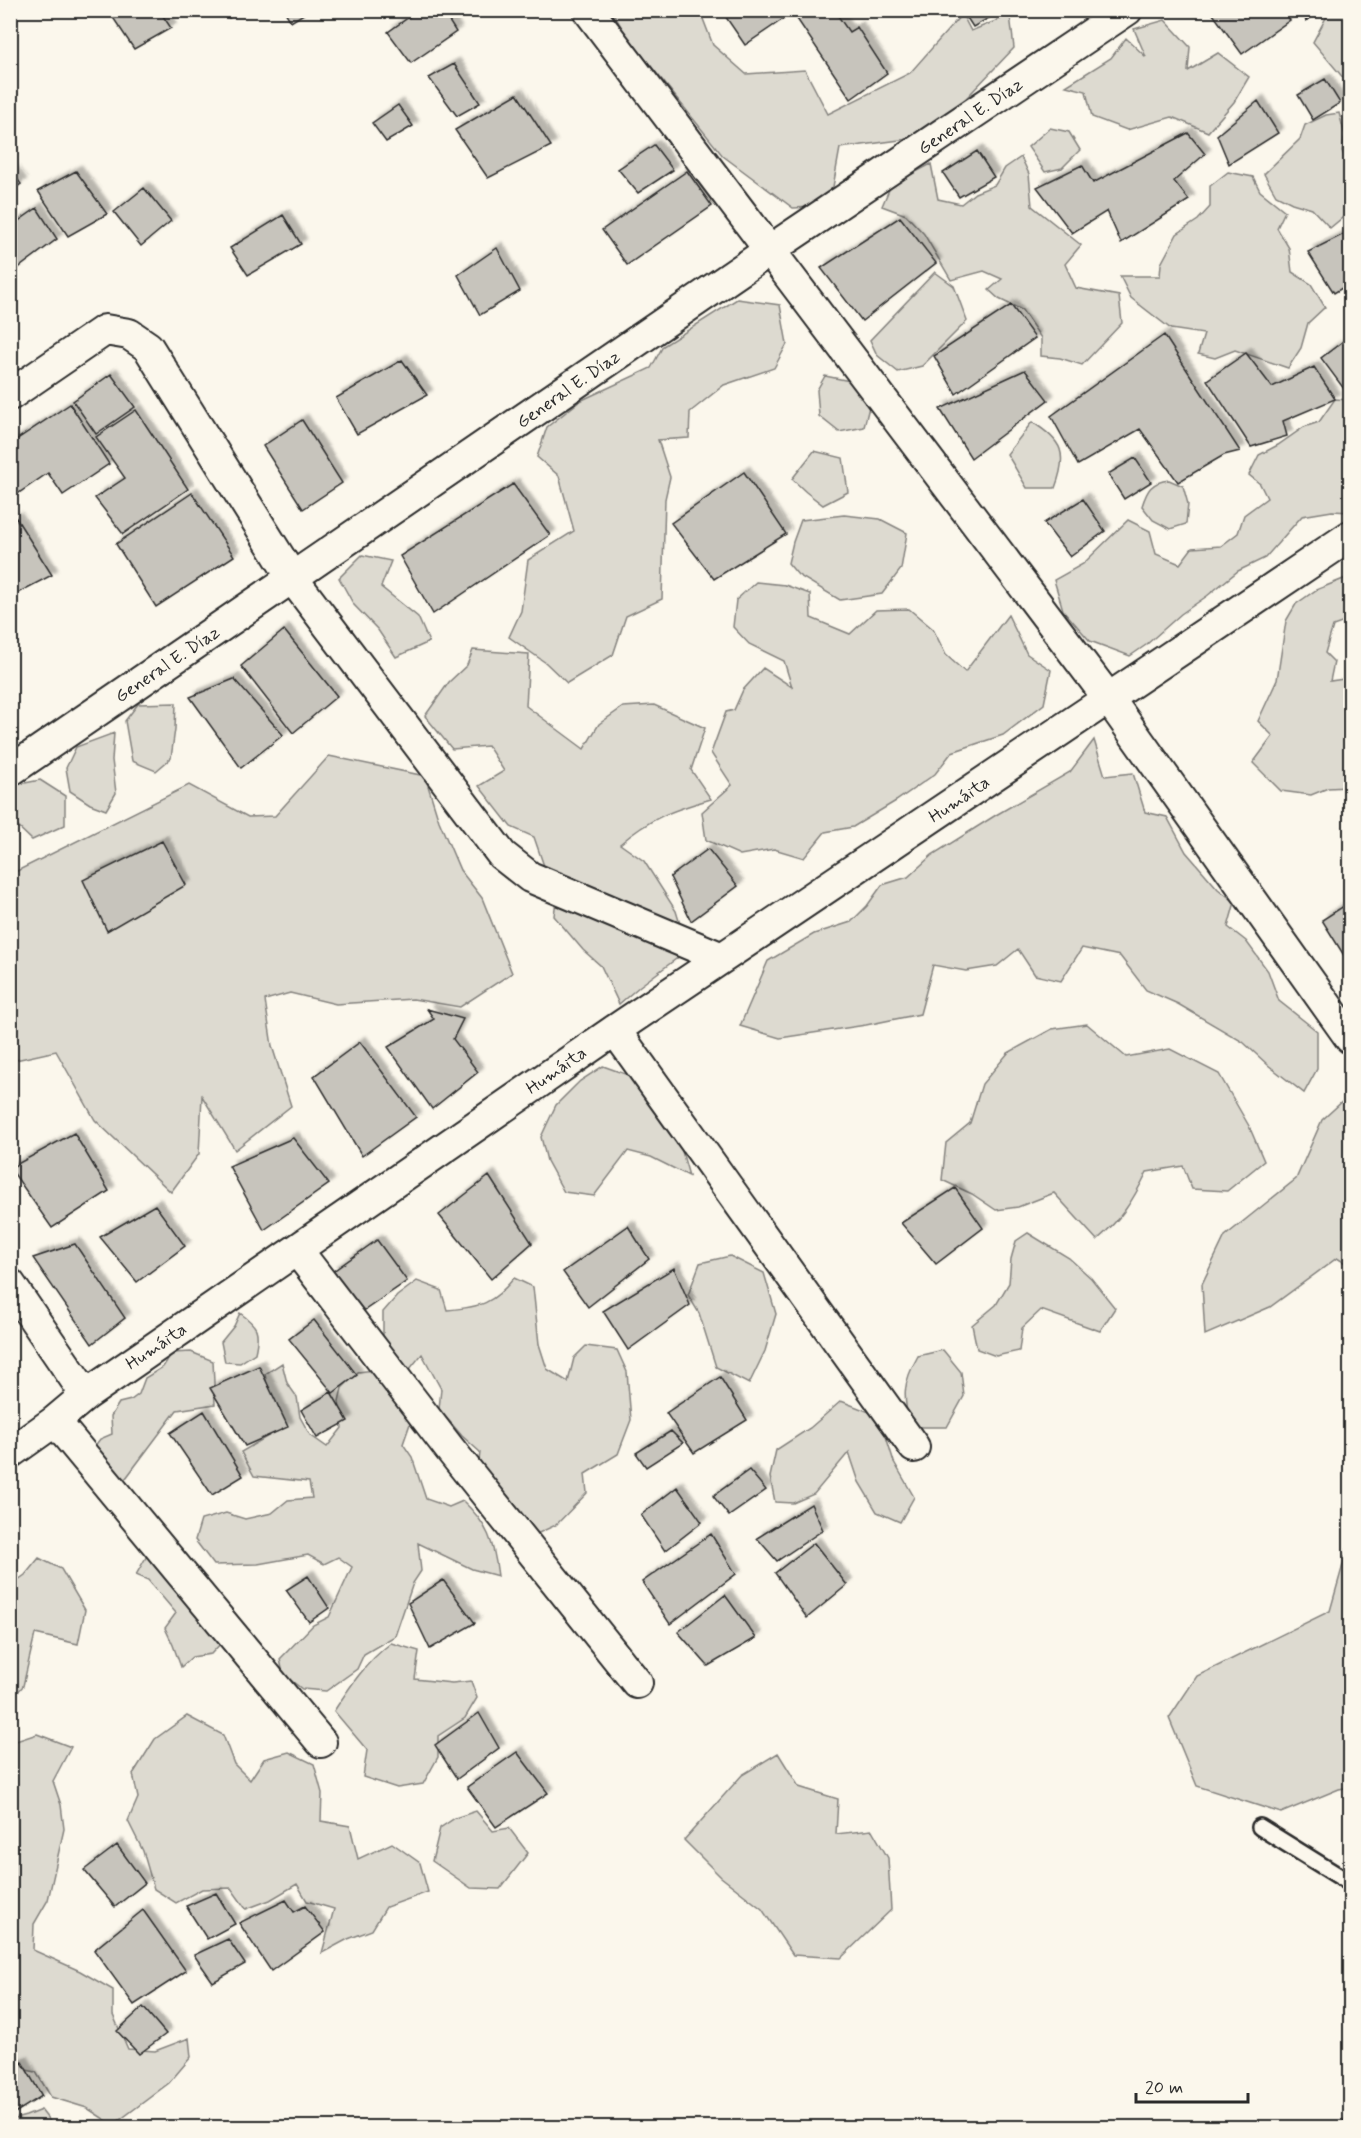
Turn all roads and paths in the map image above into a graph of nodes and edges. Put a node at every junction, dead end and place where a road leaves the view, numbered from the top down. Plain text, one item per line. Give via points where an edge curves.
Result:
1 (588, 10) edge
2 (1127, 10) edge
3 (770, 250) junction
4 (14, 386) edge
5 (1350, 536) edge
6 (293, 579) junction
7 (1109, 699) junction
8 (10, 771) edge
9 (722, 958) junction
10 (615, 1030) junction
11 (1350, 1038) edge
12 (297, 1250) junction
13 (10, 1284) edge
14 (86, 1395) junction
15 (55, 1421) junction
16 (914, 1447) dead end
17 (10, 1453) edge
18 (638, 1683) dead end
19 (321, 1742) dead end
20 (1260, 1827) dead end
21 (1350, 1883) edge

1 - 3 street
2 - 3 street, General E. Díaz
3 - 6 street, General E. Díaz
3 - 7 street
4 - 6 street via 105,330 129,334 148,347
5 - 7 street, Humáita
6 - 8 street, General E. Díaz
6 - 9 street via 502,855 530,877
7 - 9 street, Humáita
7 - 11 street
9 - 10 street, Humáita
10 - 12 street, Humáita
10 - 16 street
12 - 14 street, Humáita
12 - 18 street via 449,1448
13 - 14 street
14 - 15 street, Humáita
15 - 17 street, Humáita
15 - 19 street
20 - 21 lane

